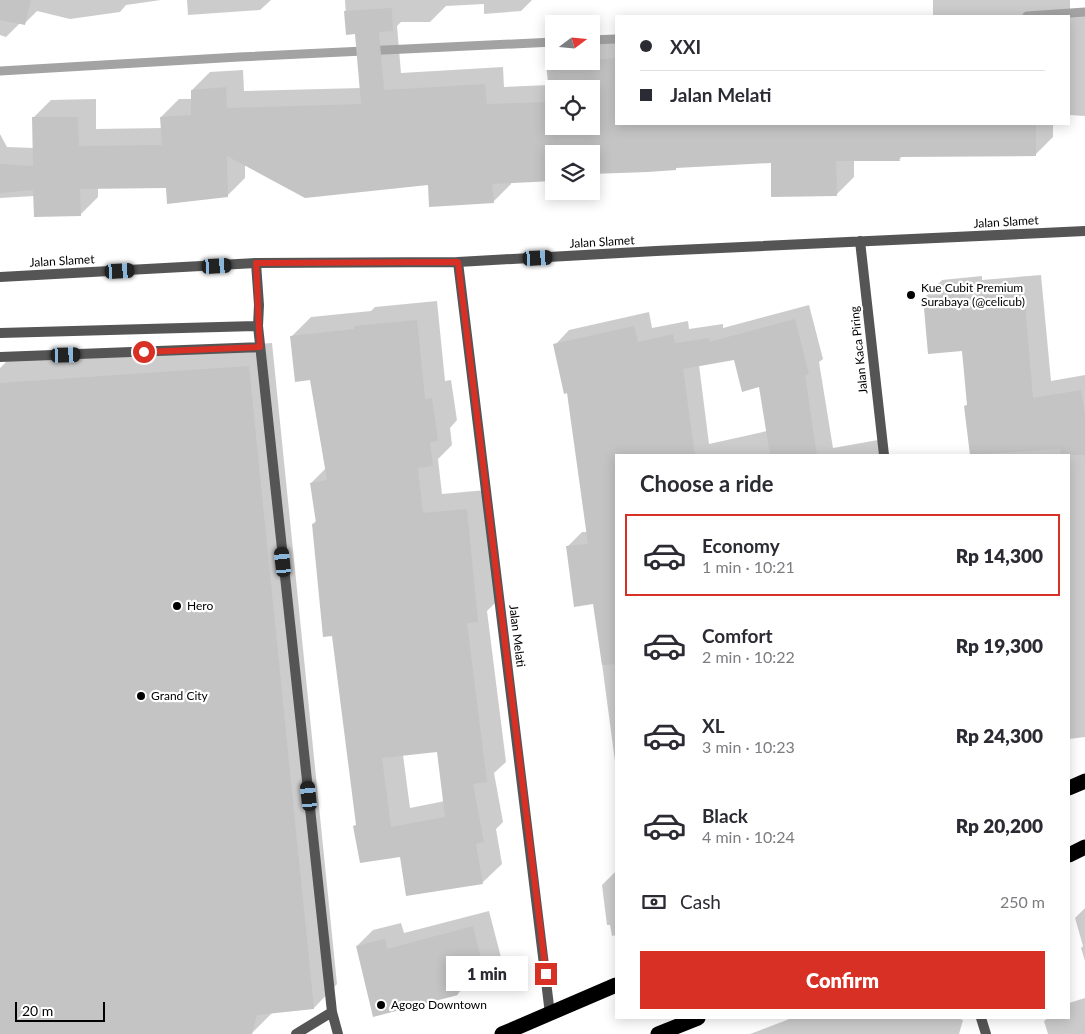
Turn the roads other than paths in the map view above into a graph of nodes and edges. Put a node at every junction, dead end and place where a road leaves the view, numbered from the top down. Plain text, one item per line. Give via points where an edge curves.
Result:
1 (1085, 231) edge
2 (860, 241) junction
3 (458, 262) junction
4 (256, 263) junction
5 (0, 277) edge
6 (258, 326) junction
7 (0, 333) edge
8 (260, 347) junction
9 (0, 357) edge
10 (884, 454) edge
11 (1085, 781) edge
12 (1070, 788) edge
13 (1085, 847) edge
14 (1070, 854) edge
15 (615, 985) edge
16 (332, 1012) junction
17 (550, 1014) junction
18 (696, 1019) edge
19 (980, 1019) edge
20 (296, 1034) edge
21 (338, 1034) edge
22 (502, 1034) edge
23 (658, 1034) edge
24 (986, 1034) edge

1 - 2 street, Jalan Slamet
2 - 3 street, Jalan Slamet
2 - 10 street, Jalan Kaca Piring
3 - 4 street, Jalan Slamet
3 - 17 street, Jalan Melati
4 - 5 street, Jalan Slamet
4 - 6 street
6 - 7 street
6 - 8 street
8 - 9 street
8 - 16 street
11 - 12 highway
13 - 14 highway
15 - 17 highway
16 - 20 street
16 - 21 street
17 - 22 highway
18 - 23 highway
19 - 24 street

